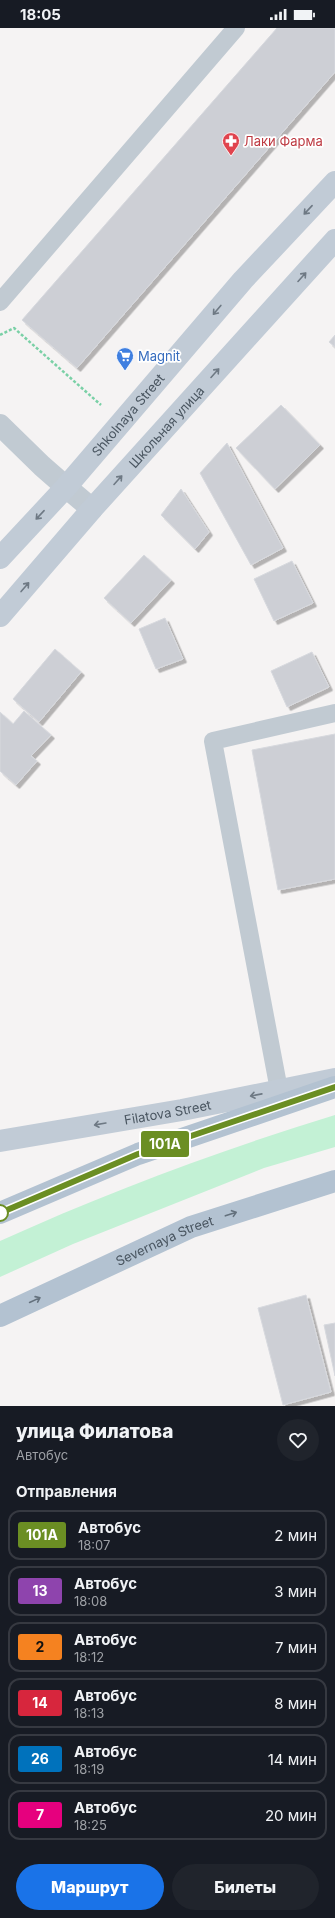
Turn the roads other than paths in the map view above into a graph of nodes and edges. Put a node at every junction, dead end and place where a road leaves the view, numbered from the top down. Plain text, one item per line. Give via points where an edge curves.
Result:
1 (236, 28) edge
2 (335, 182) edge
3 (335, 240) edge
4 (0, 302) edge
5 (0, 425) edge
6 (66, 487) junction
7 (92, 509) junction
8 (0, 558) edge
9 (0, 616) edge
10 (335, 713) edge
11 (335, 1079) edge
12 (335, 1087) edge
13 (279, 1090) junction
14 (0, 1141) edge
15 (335, 1181) edge
16 (0, 1213) edge
17 (0, 1316) edge

1 - 4 lane
2 -> 6 main road, Shkolnaya Street via 243,280
7 -> 3 main road, Школьная улица
5 - 6 street
6 - 7 street
6 -> 8 main road, Shkolnaya Street
9 -> 7 main road, Школьная улица
10 - 13 lane via 213,741
11 - 13 main road, Filatova Street
12 - 16 main road via 138,1154
13 -> 14 main road, Filatova Street via 182,1110
17 -> 15 main road, Severnaya Street via 191,1228

